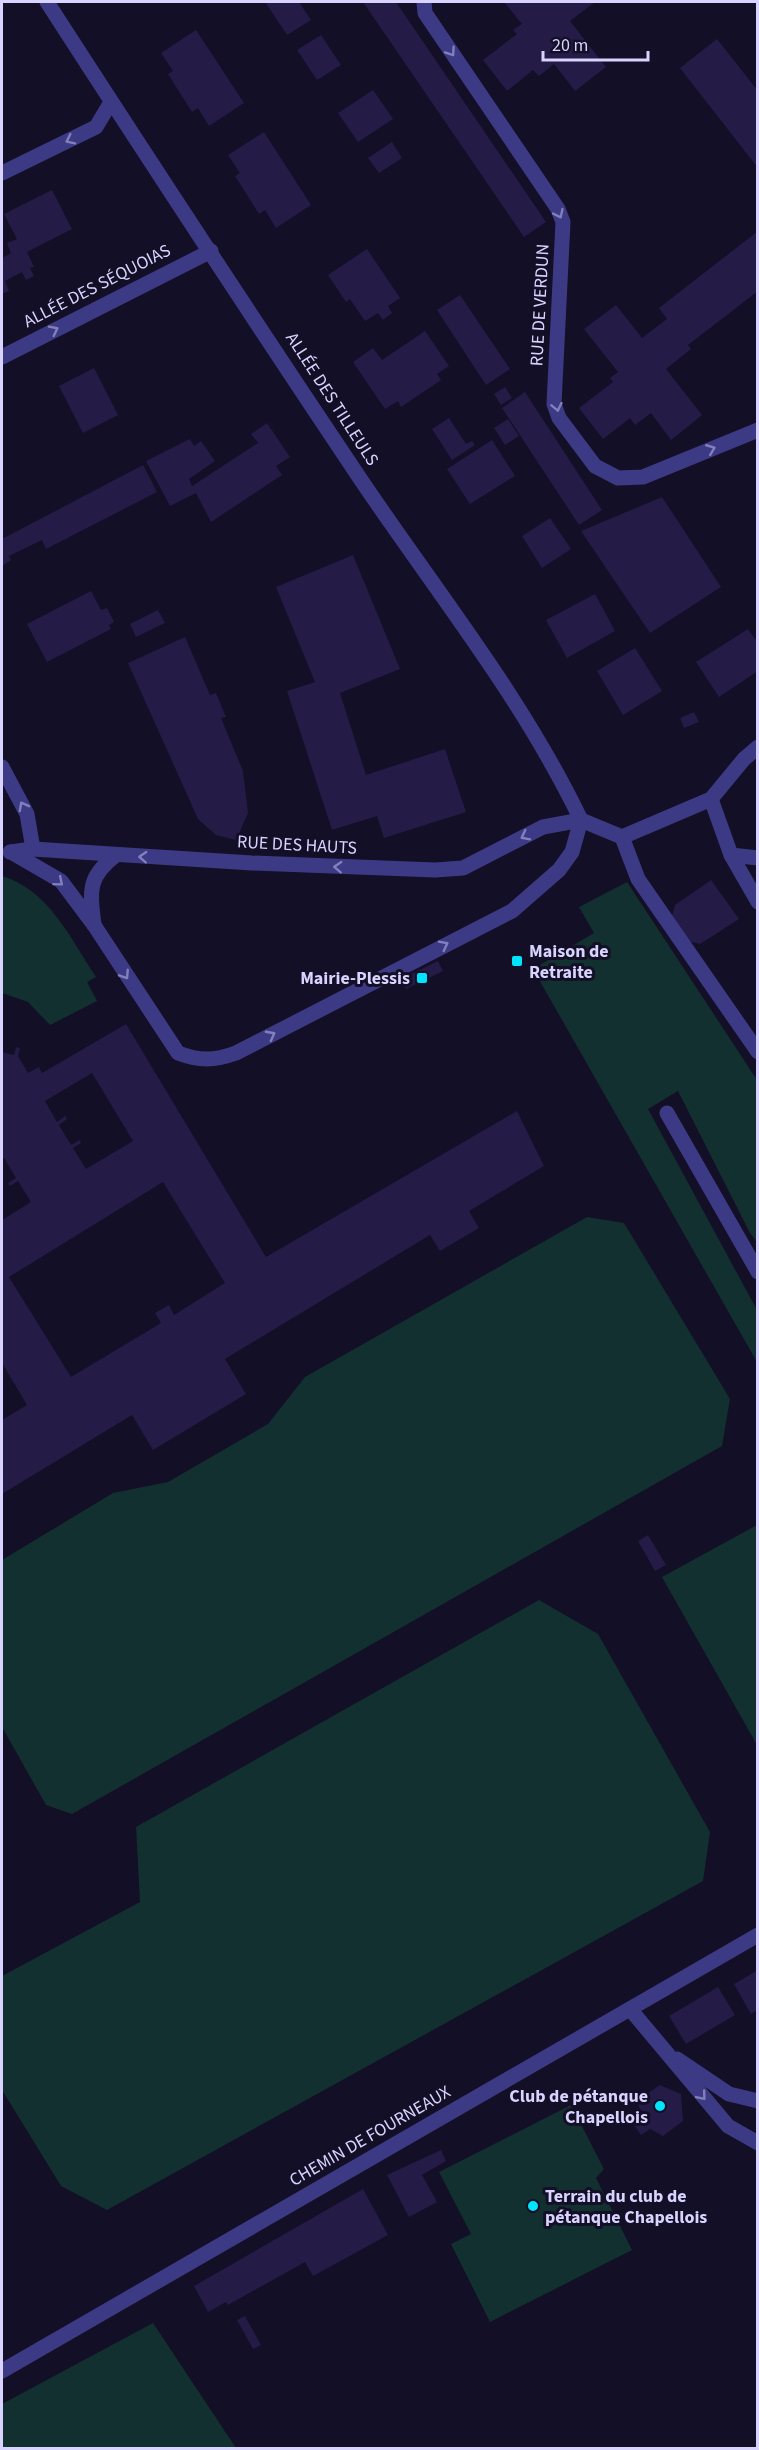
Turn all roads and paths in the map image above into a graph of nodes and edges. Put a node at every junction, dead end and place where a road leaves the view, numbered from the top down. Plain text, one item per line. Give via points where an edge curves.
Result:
1 (47, 2) edge
2 (424, 2) edge
3 (111, 102) junction
4 (2, 173) edge
5 (211, 251) junction
6 (2, 357) edge
7 (758, 430) edge
8 (758, 747) edge
9 (2, 766) edge
10 (711, 799) junction
11 (580, 820) junction
12 (622, 837) junction
13 (33, 849) junction
14 (6, 851) edge
15 (116, 855) junction
16 (731, 855) junction
17 (758, 858) edge
18 (758, 902) edge
19 (94, 925) junction
20 (758, 1052) edge
21 (667, 1113) dead end
22 (758, 1272) edge
23 (758, 1935) edge
24 (630, 2009) junction
25 (665, 2051) junction
26 (758, 2101) edge
27 (758, 2144) edge
28 (2, 2371) edge

1 - 3 street, ALLÉE DES TILLEULS
2 -> 7 street, RUE DE VERDUN via 424,13 558,209 563,222 554,404 559,418 595,466 618,478 643,477
3 -> 4 street via 96,127
3 - 5 street, ALLÉE DES TILLEULS
6 -> 5 street, ALLÉE DES SÉQUOIAS
5 - 11 street, ALLÉE DES TILLEULS via 358,476 517,703 555,767
8 - 10 street
13 -> 9 street via 27,814
10 - 12 street
10 - 16 street
11 - 12 street
11 -> 15 street, RUE DES HAUTS via 543,827 463,867 435,870
19 -> 11 street via 178,1053 198,1060 219,1059 512,911 566,861
12 - 20 street via 638,879
13 - 14 street, RUE DES HAUTS
13 - 15 street, RUE DES HAUTS
14 -> 19 street via 61,882
15 - 19 street via 99,868 93,882
16 - 17 street
16 - 18 street
21 - 22 street
23 - 24 street, CHEMIN DE FOURNEAUX
24 - 25 street
24 - 28 street, CHEMIN DE FOURNEAUX
25 - 26 street via 729,2094
25 -> 27 street via 728,2126

